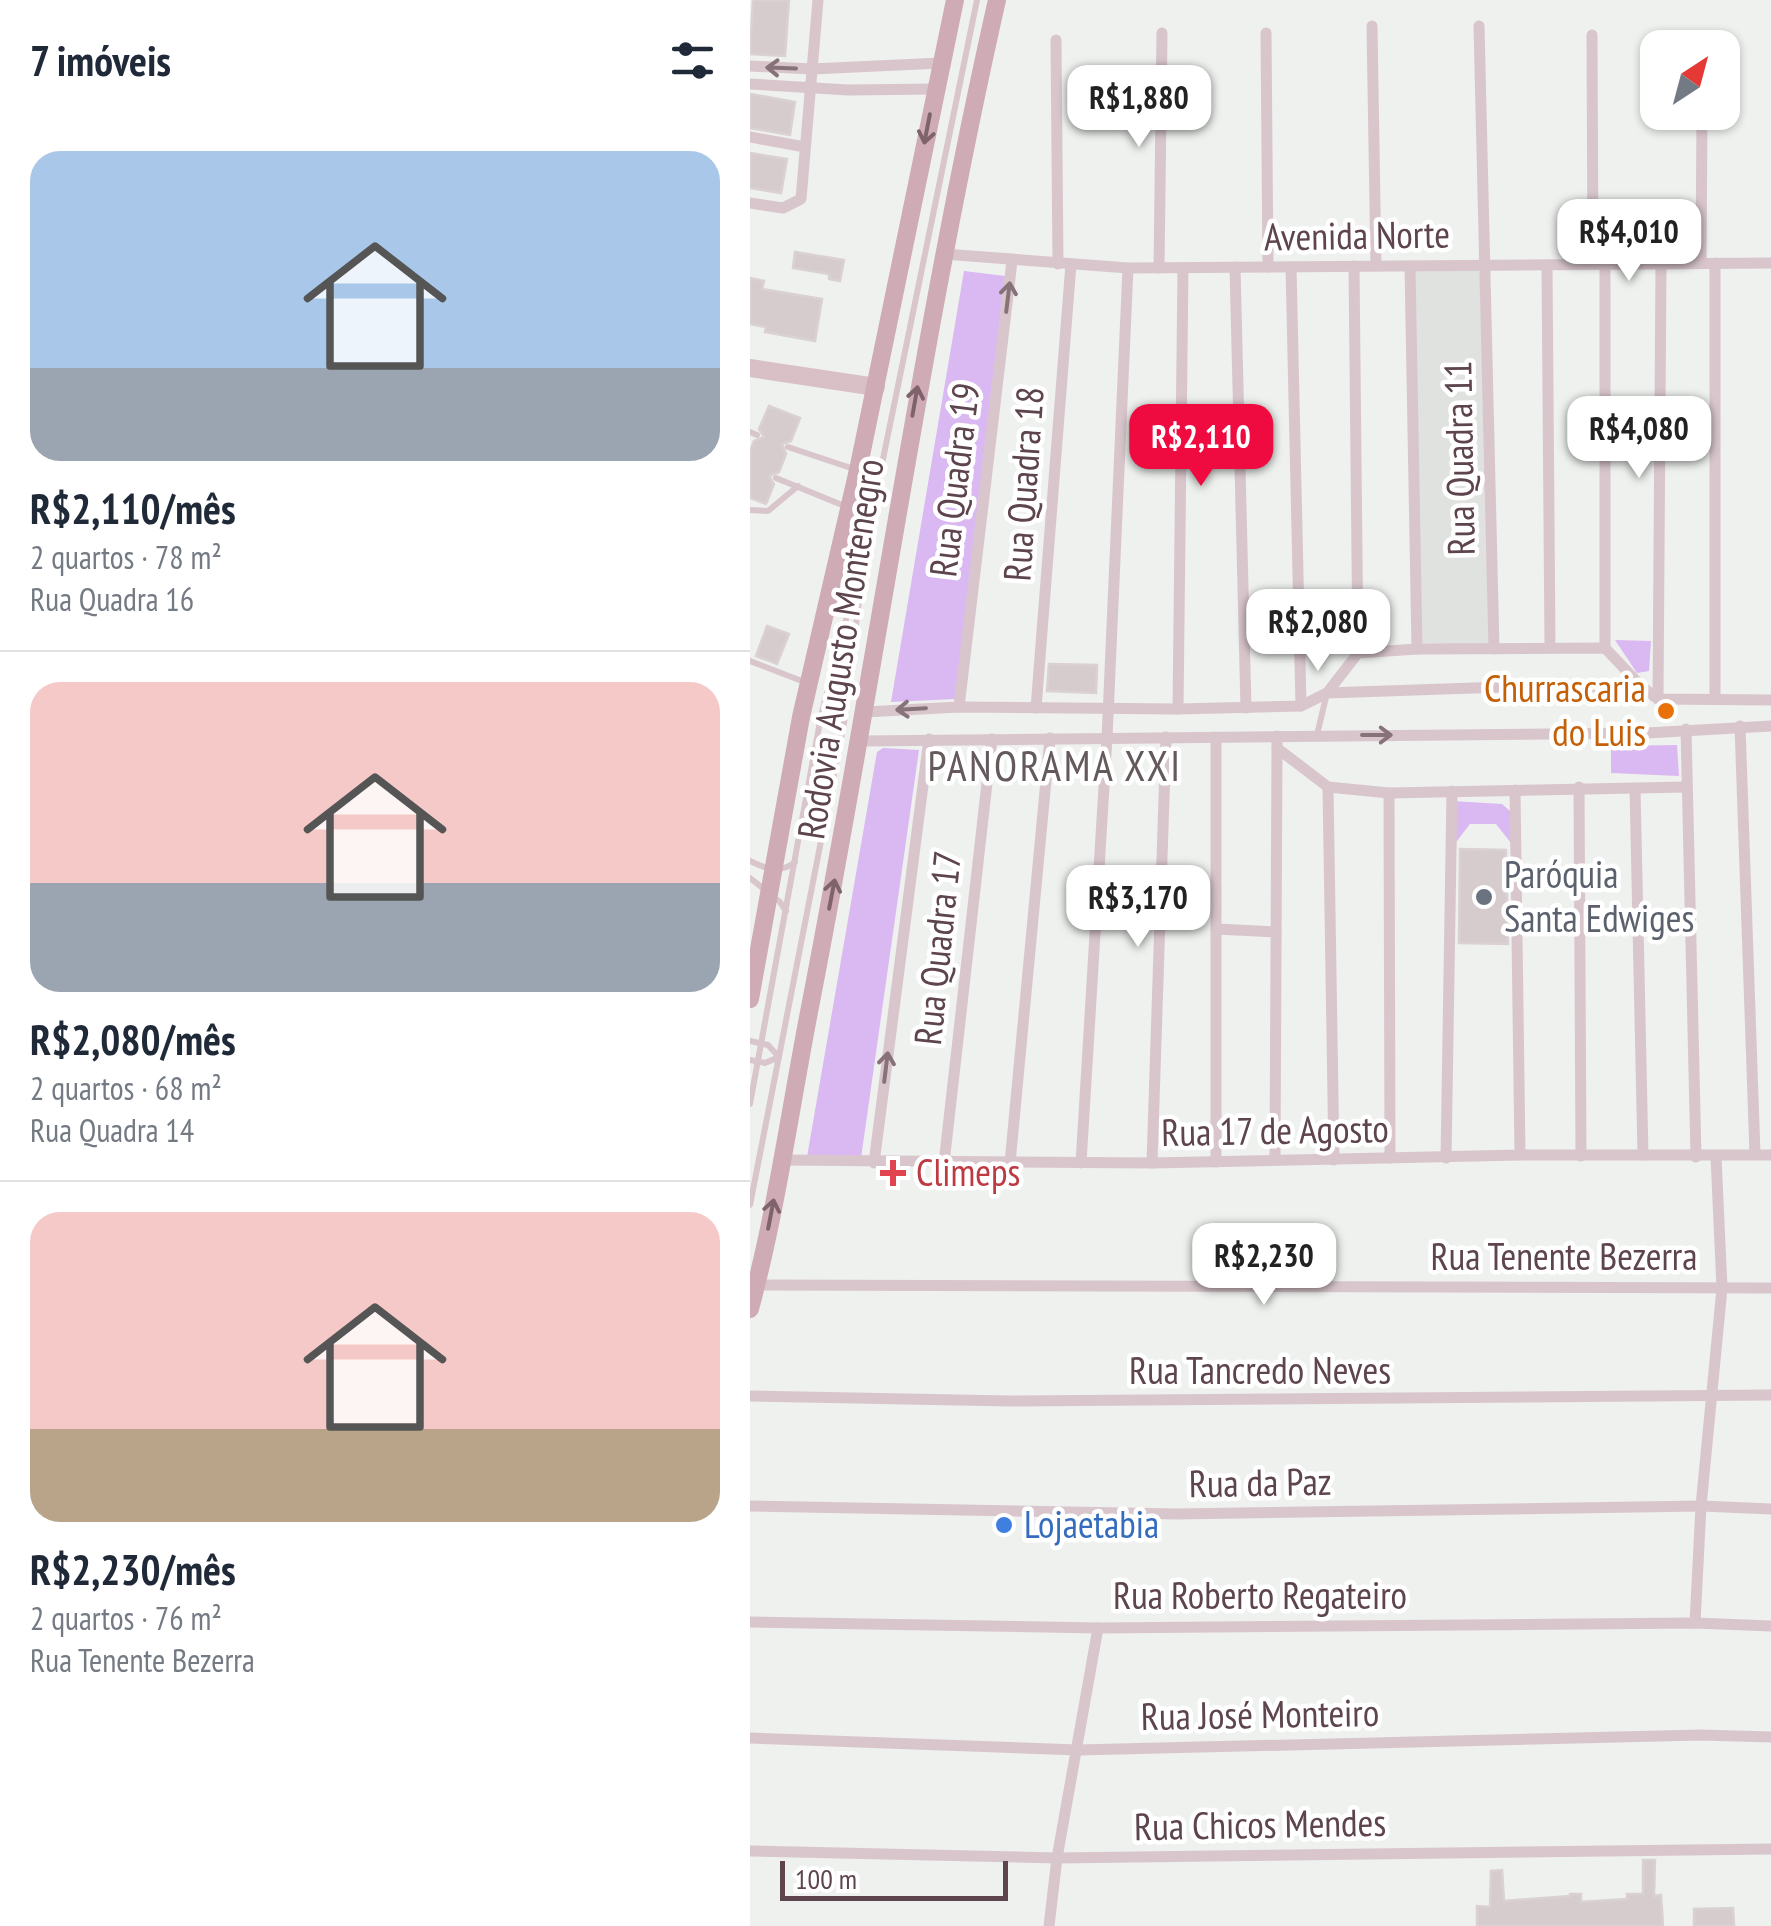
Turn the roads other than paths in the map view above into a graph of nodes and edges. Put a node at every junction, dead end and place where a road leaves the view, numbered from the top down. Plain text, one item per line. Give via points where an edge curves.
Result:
1 (818, 0) edge
2 (955, 0) edge
3 (977, 0) edge
4 (996, 0) edge
5 (1372, 26) dead end
6 (1479, 26) dead end
7 (1162, 33) dead end
8 (1266, 33) dead end
9 (1592, 35) dead end
10 (1056, 40) dead end
11 (940, 64) junction
12 (750, 66) edge
13 (812, 69) junction
14 (750, 84) edge
15 (811, 87) junction
16 (935, 89) junction
17 (1702, 130) edge
18 (750, 137) edge
19 (805, 146) junction
20 (750, 204) edge
21 (944, 254) junction
22 (1012, 261) junction
23 (1771, 262) edge
24 (1661, 263) junction
25 (1701, 263) junction
26 (1715, 263) junction
27 (1064, 264) junction
28 (1547, 264) junction
29 (1599, 264) junction
30 (1486, 265) junction
31 (1354, 266) junction
32 (1376, 266) junction
33 (1410, 266) junction
34 (1268, 267) junction
35 (1291, 267) junction
36 (1128, 268) junction
37 (1159, 268) junction
38 (1182, 268) junction
39 (1235, 268) junction
40 (750, 368) edge
41 (876, 388) junction
42 (788, 448) dead end
43 (858, 470) junction
44 (776, 478) dead end
45 (798, 486) junction
46 (848, 507) junction
47 (750, 510) edge
48 (866, 542) junction
49 (1550, 648) junction
50 (1606, 648) junction
51 (1417, 649) junction
52 (1494, 650) junction
53 (1358, 653) junction
54 (750, 661) edge
55 (808, 684) junction
56 (1642, 687) junction
57 (1327, 693) junction
58 (1658, 699) junction
59 (1715, 699) junction
60 (1771, 700) edge
61 (1301, 706) junction
62 (958, 707) junction
63 (1036, 708) junction
64 (1246, 708) junction
65 (1108, 709) junction
66 (1178, 710) junction
67 (865, 712) junction
68 (1771, 723) edge
69 (1740, 726) junction
70 (1686, 729) junction
71 (1317, 736) junction
72 (1166, 737) junction
73 (1216, 737) junction
74 (1050, 738) junction
75 (1108, 738) junction
76 (929, 739) junction
77 (992, 739) junction
78 (860, 741) junction
79 (1277, 742) junction
80 (1328, 787) junction
81 (1579, 787) junction
82 (1686, 787) junction
83 (1635, 788) junction
84 (1452, 790) junction
85 (1515, 790) junction
86 (1388, 792) junction
87 (750, 861) edge
88 (795, 862) junction
89 (774, 870) junction
90 (750, 878) edge
91 (771, 894) junction
92 (786, 912) junction
93 (1216, 929) junction
94 (1276, 932) junction
95 (750, 1000) edge
96 (750, 1041) edge
97 (762, 1044) junction
98 (780, 1057) junction
99 (754, 1061) edge
100 (750, 1104) edge
101 (1756, 1154) junction
102 (1771, 1154) edge
103 (1520, 1155) junction
104 (1643, 1155) junction
105 (1581, 1156) junction
106 (1696, 1156) junction
107 (1716, 1157) junction
108 (1390, 1158) junction
109 (1446, 1158) junction
110 (781, 1160) junction
111 (1275, 1160) junction
112 (1334, 1160) junction
113 (1216, 1162) junction
114 (874, 1163) junction
115 (944, 1163) junction
116 (1010, 1163) junction
117 (1081, 1163) junction
118 (1152, 1163) junction
119 (750, 1205) edge
120 (756, 1286) junction
121 (1722, 1288) junction
122 (1771, 1288) edge
123 (750, 1309) edge
124 (1712, 1394) junction
125 (1771, 1395) edge
126 (750, 1396) edge
127 (750, 1506) edge
128 (1701, 1506) junction
129 (1771, 1509) edge
130 (750, 1622) edge
131 (1694, 1623) junction
132 (1771, 1626) edge
133 (1098, 1628) junction
134 (1771, 1737) edge
135 (750, 1738) edge
136 (1078, 1750) junction
137 (1771, 1849) edge
138 (750, 1851) edge
139 (1057, 1858) junction
140 (1049, 1926) edge

1 - 13 street
2 - 11 main road, Rodovia Augusto Montenegro
3 - 48 lane
4 - 21 main road, Rodovia Augusto Montenegro
5 - 32 street
6 - 30 street, Rua Quadra 11
7 - 37 street
8 - 34 street
9 - 29 street
10 - 27 street, Rua Quadra 18
11 - 13 street
11 - 16 main road, Rodovia Augusto Montenegro
13 -> 12 street
13 - 15 street
14 - 15 street
15 - 16 street
15 - 19 street
16 -> 41 main road, Rodovia Augusto Montenegro
17 - 25 street
18 - 19 street
19 - 20 street via 801,199 783,208
21 - 22 street, Avenida Norte
67 -> 21 main road, Rodovia Augusto Montenegro
22 - 27 street, Avenida Norte
62 -> 22 street, Rua Quadra 19
23 - 26 street, Avenida Norte
24 - 25 street, Avenida Norte
24 - 29 street, Avenida Norte
24 - 58 street
25 - 26 street, Avenida Norte
26 - 59 street
27 - 36 street, Avenida Norte
27 - 63 street, Rua Quadra 18
28 - 29 street, Avenida Norte
28 - 30 street, Avenida Norte
28 - 49 street
29 - 50 street
30 - 33 street, Avenida Norte
30 - 52 street, Rua Quadra 11
31 - 32 street, Avenida Norte
31 - 35 street, Avenida Norte
31 - 53 street
32 - 33 street, Avenida Norte
33 - 51 street
34 - 35 street, Avenida Norte
34 - 39 street, Avenida Norte
35 - 61 street
36 - 37 street, Avenida Norte
36 - 65 street
37 - 38 street, Avenida Norte
38 - 39 street, Avenida Norte
38 - 66 street
39 - 64 street
40 - 41 street
41 - 43 main road, Rodovia Augusto Montenegro
42 - 43 lane
43 - 46 main road, Rodovia Augusto Montenegro
44 - 45 lane
45 - 46 lane
45 - 47 lane via 768,511
46 - 55 main road, Rodovia Augusto Montenegro
48 - 88 lane via 821,716
48 - 98 lane via 844,723
49 - 50 street
49 - 52 street
50 - 56 street
51 - 52 street
51 - 53 street
53 - 57 street
54 - 55 lane
55 - 89 main road, Rodovia Augusto Montenegro
56 - 57 street
56 - 58 street
57 - 61 street
57 - 71 lane
58 - 59 street
59 - 60 street
61 - 64 street
62 - 63 street
62 -> 67 street
63 - 65 street
64 - 66 street
65 - 66 street
65 - 75 street
67 - 78 main road, Rodovia Augusto Montenegro
68 - 69 street
69 - 70 street
69 - 101 street
71 -> 70 street
70 - 82 street
71 - 79 street
72 - 73 street
72 - 75 street
72 - 118 street
73 - 79 street
73 - 93 street
74 - 75 street
74 - 77 street
74 - 116 street
75 - 117 street
76 - 77 street
76 - 78 street
114 -> 76 street
77 - 115 street, Rua Quadra 17
110 -> 78 main road, Rodovia Augusto Montenegro
79 - 80 street
79 - 94 street
80 - 86 street
80 - 112 street
81 - 83 street
81 - 85 street
81 - 105 street
82 - 83 street
82 - 106 street
83 - 104 street
84 - 85 street
84 - 86 street
84 - 109 street
85 - 103 street
86 - 108 street
87 - 89 lane
88 - 89 lane
88 - 92 lane
89 - 91 main road, Rodovia Augusto Montenegro
90 - 91 lane
91 - 92 lane
91 - 95 main road, Rodovia Augusto Montenegro
92 - 97 lane
93 - 94 street
93 - 113 street
94 - 111 street
96 - 97 lane
97 - 98 lane
97 - 99 lane
98 - 99 lane
98 - 119 lane
99 - 100 lane
101 - 102 street, Rua 17 de Agosto
101 - 107 street, Rua 17 de Agosto
103 - 105 street, Rua 17 de Agosto
103 - 109 street, Rua 17 de Agosto
104 - 105 street, Rua 17 de Agosto
104 - 106 street, Rua 17 de Agosto
106 - 107 street, Rua 17 de Agosto
107 - 121 street
108 - 109 street, Rua 17 de Agosto
108 - 112 street, Rua 17 de Agosto
110 - 114 street, Rua 17 de Agosto
120 -> 110 main road, Rodovia Augusto Montenegro
111 - 112 street, Rua 17 de Agosto
111 - 113 street, Rua 17 de Agosto
113 - 118 street, Rua 17 de Agosto
114 - 115 street, Rua 17 de Agosto
115 - 116 street, Rua 17 de Agosto
116 - 117 street, Rua 17 de Agosto
117 - 118 street, Rua 17 de Agosto
120 - 121 street, Rua Tenente Bezerra
120 - 123 main road, Rodovia Augusto Montenegro
121 - 122 street, Rua Tenente Bezerra
121 - 124 street
124 - 125 street, Rua Tancredo Neves
124 - 126 street, Rua Tancredo Neves via 1030,1402
124 - 128 street
127 - 128 street, Rua da Paz via 1177,1514
128 - 129 street, Rua da Paz
128 - 131 street
130 - 133 street, Rua Roberto Regateiro
131 - 132 street, Rua Roberto Regateiro
131 - 133 street, Rua Roberto Regateiro
133 - 136 street
134 - 136 street, Rua José Monteiro
135 - 136 street, Rua José Monteiro
136 - 139 street
137 - 139 street, Rua Chicos Mendes
138 - 139 street, Rua Chicos Mendes
139 - 140 street

